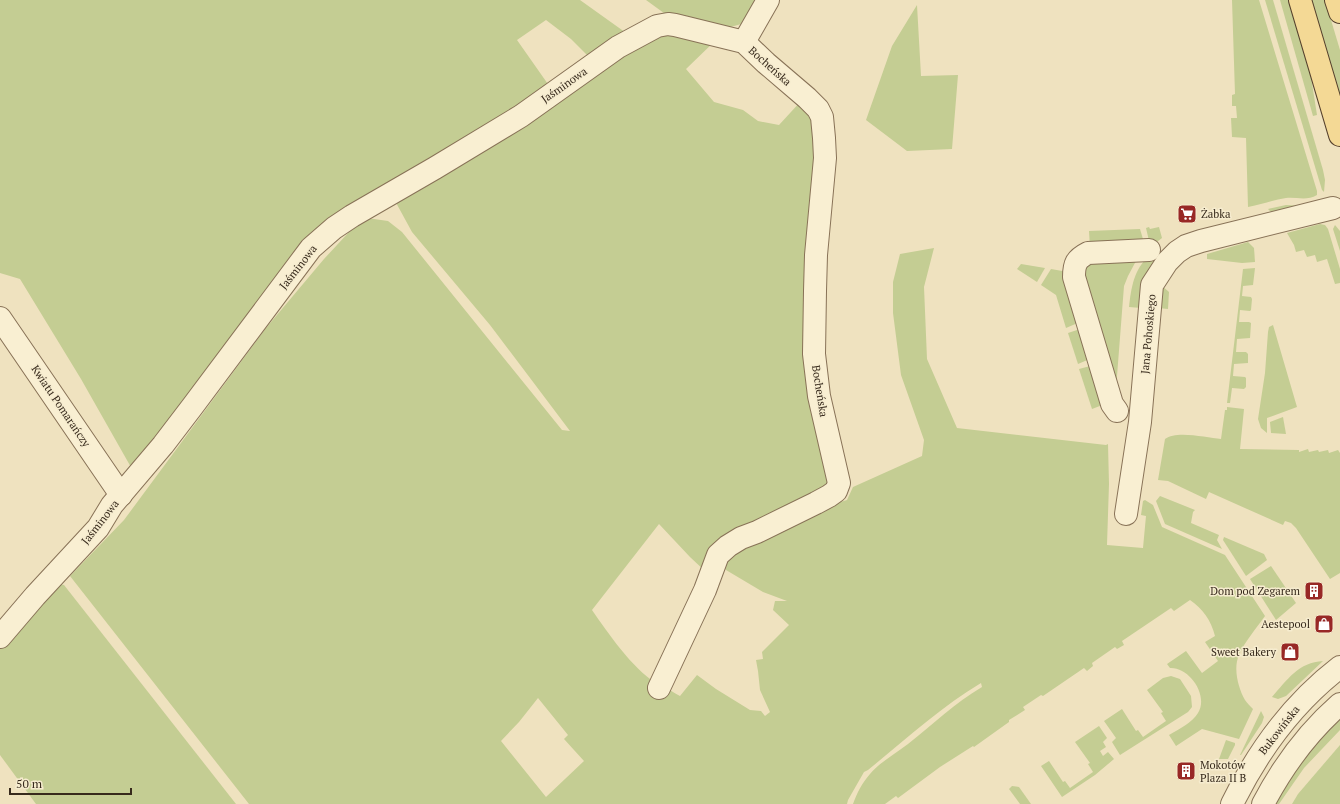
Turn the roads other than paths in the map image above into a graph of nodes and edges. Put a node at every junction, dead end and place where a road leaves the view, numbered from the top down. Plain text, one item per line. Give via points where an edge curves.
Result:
1 (768, 0) edge
2 (1300, 0) edge
3 (1336, 0) edge
4 (1340, 12) edge
5 (744, 42) junction
6 (1340, 135) edge
7 (1338, 204) edge
8 (1149, 250) dead end
9 (0, 318) edge
10 (1117, 411) dead end
11 (121, 495) junction
12 (1126, 514) dead end
13 (0, 637) edge
14 (1340, 667) edge
15 (660, 688) dead end
16 (1340, 704) edge
17 (1232, 804) edge
18 (1263, 804) edge

1 - 5 street
2 - 6 main road
3 - 4 main road
5 - 11 street, Jaśminowa via 675,24 658,26 618,47 521,116 334,228 311,248 163,445
5 - 15 street, Bocheńska via 807,98 822,117 825,158 815,284 814,354 818,396 839,483 836,491 830,496 741,538 718,555 705,590
7 - 12 street, Jana Pohoskiego via 1186,246 1167,262 1152,285 1140,422
8 - 10 street via 1088,252 1080,257 1074,268 1074,277 1112,404
9 - 11 street, Kwiatu Pomarańczy
11 - 13 street, Jaśminowa via 88,539
14 - 17 street, Bukowińska via 1308,695 1269,740
16 - 18 street via 1321,721 1297,750

